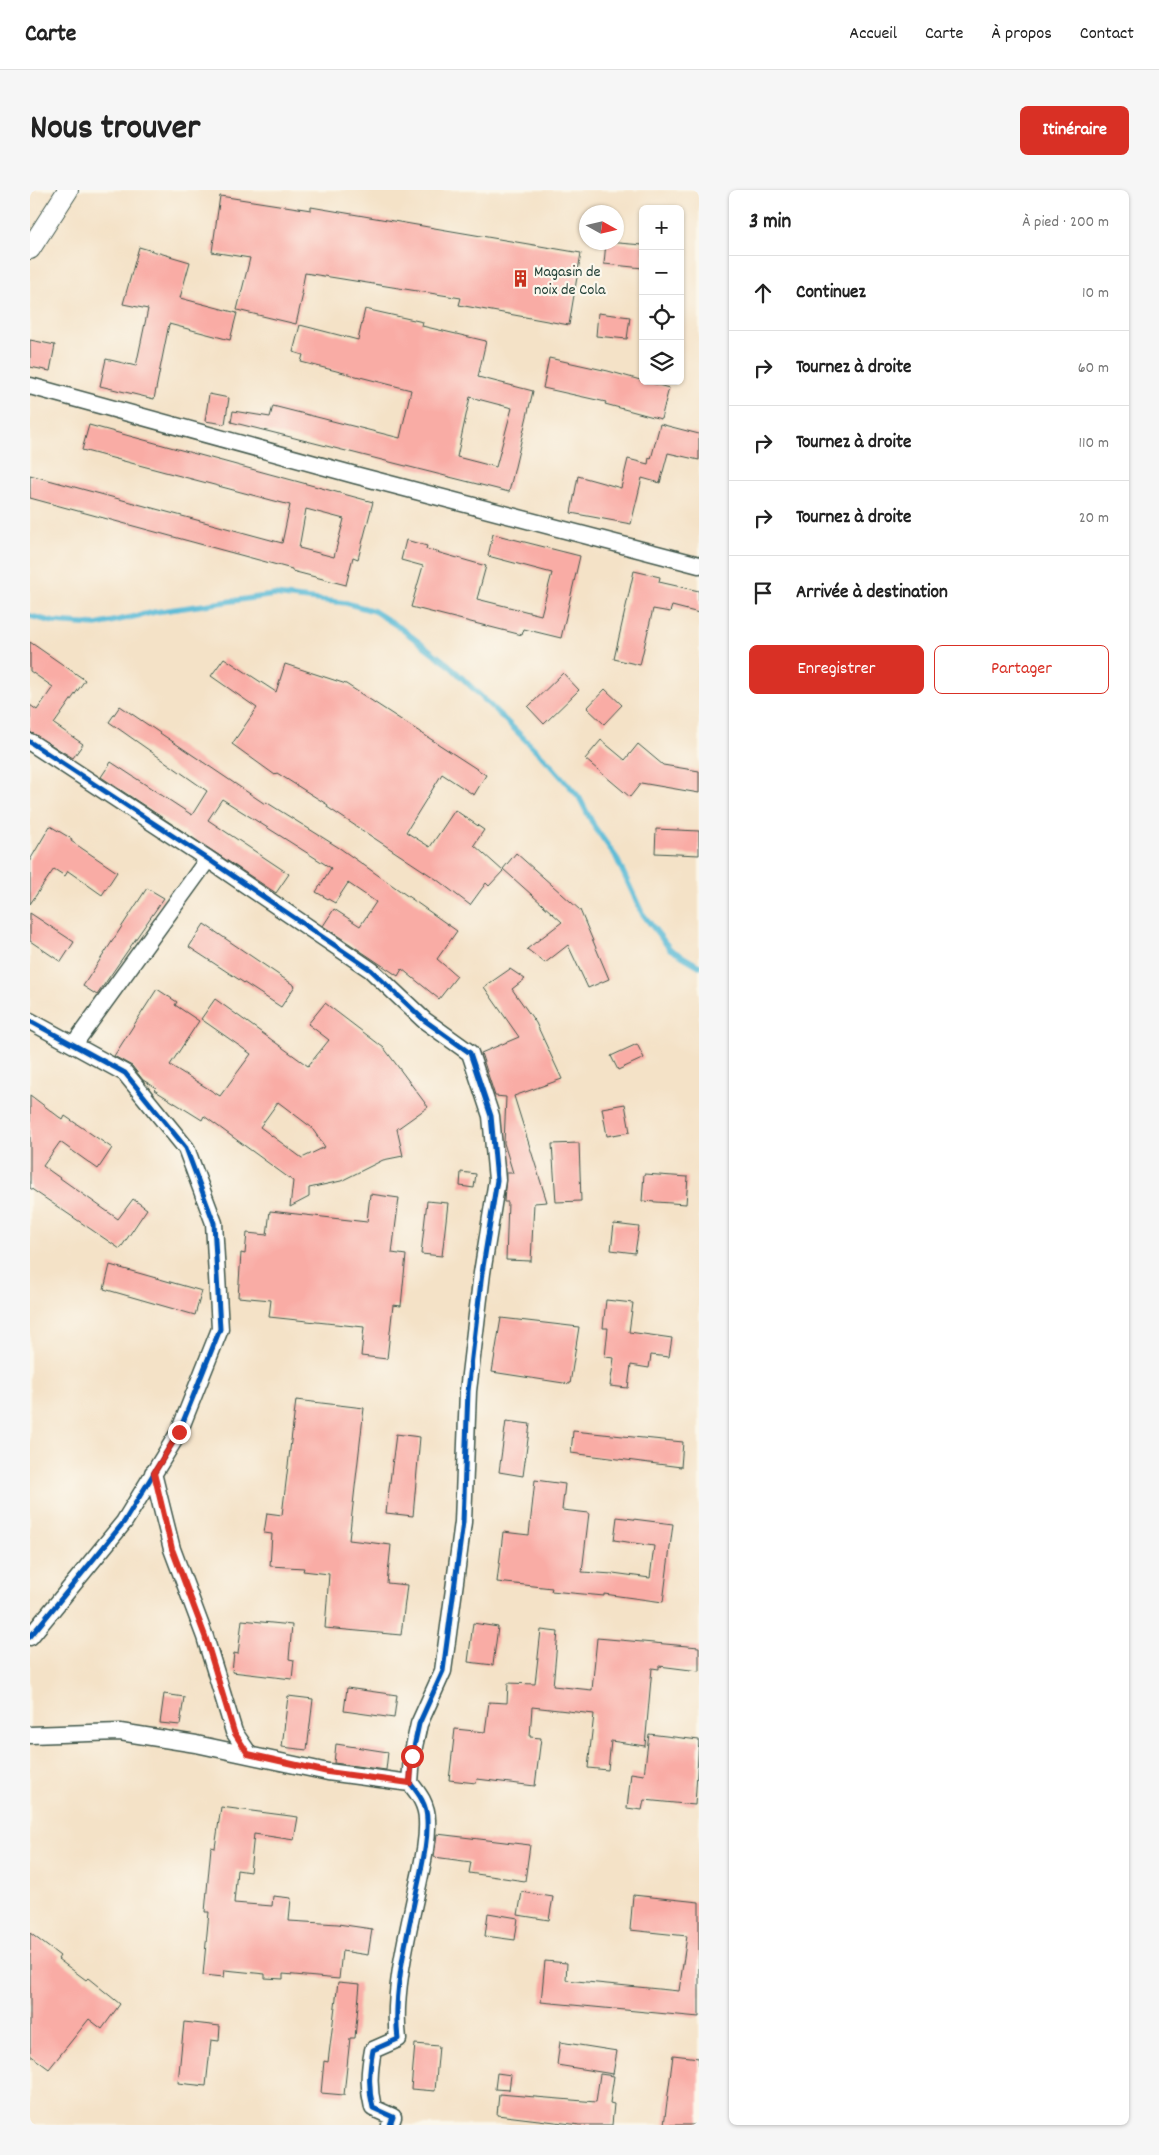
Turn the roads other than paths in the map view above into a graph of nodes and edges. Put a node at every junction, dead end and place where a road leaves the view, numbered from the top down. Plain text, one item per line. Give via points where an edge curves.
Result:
1 (68, 190) edge
2 (30, 249) edge
3 (30, 386) edge
4 (699, 565) edge
5 (30, 742) edge
6 (208, 859) junction
7 (30, 1021) edge
8 (74, 1044) junction
9 (154, 1473) junction
10 (30, 1637) edge
11 (30, 1735) edge
12 (248, 1754) junction
13 (410, 1783) junction
14 (390, 2125) edge

1 - 2 street
3 - 4 street
5 - 6 street
6 - 8 street
6 - 13 street via 371,970 424,1020 470,1053 491,1116 497,1180 468,1391 463,1522 443,1671 419,1724
7 - 8 street
8 - 9 street via 126,1073 186,1148 214,1222 220,1329 179,1432
9 - 10 street via 124,1522
9 - 12 street via 172,1549 205,1636 234,1732
11 - 12 street via 120,1732
12 - 13 street via 328,1772
13 - 14 street via 423,1799 427,1818 426,1844 395,2016 398,2039 373,2050 369,2070 368,2088 373,2108 393,2118

